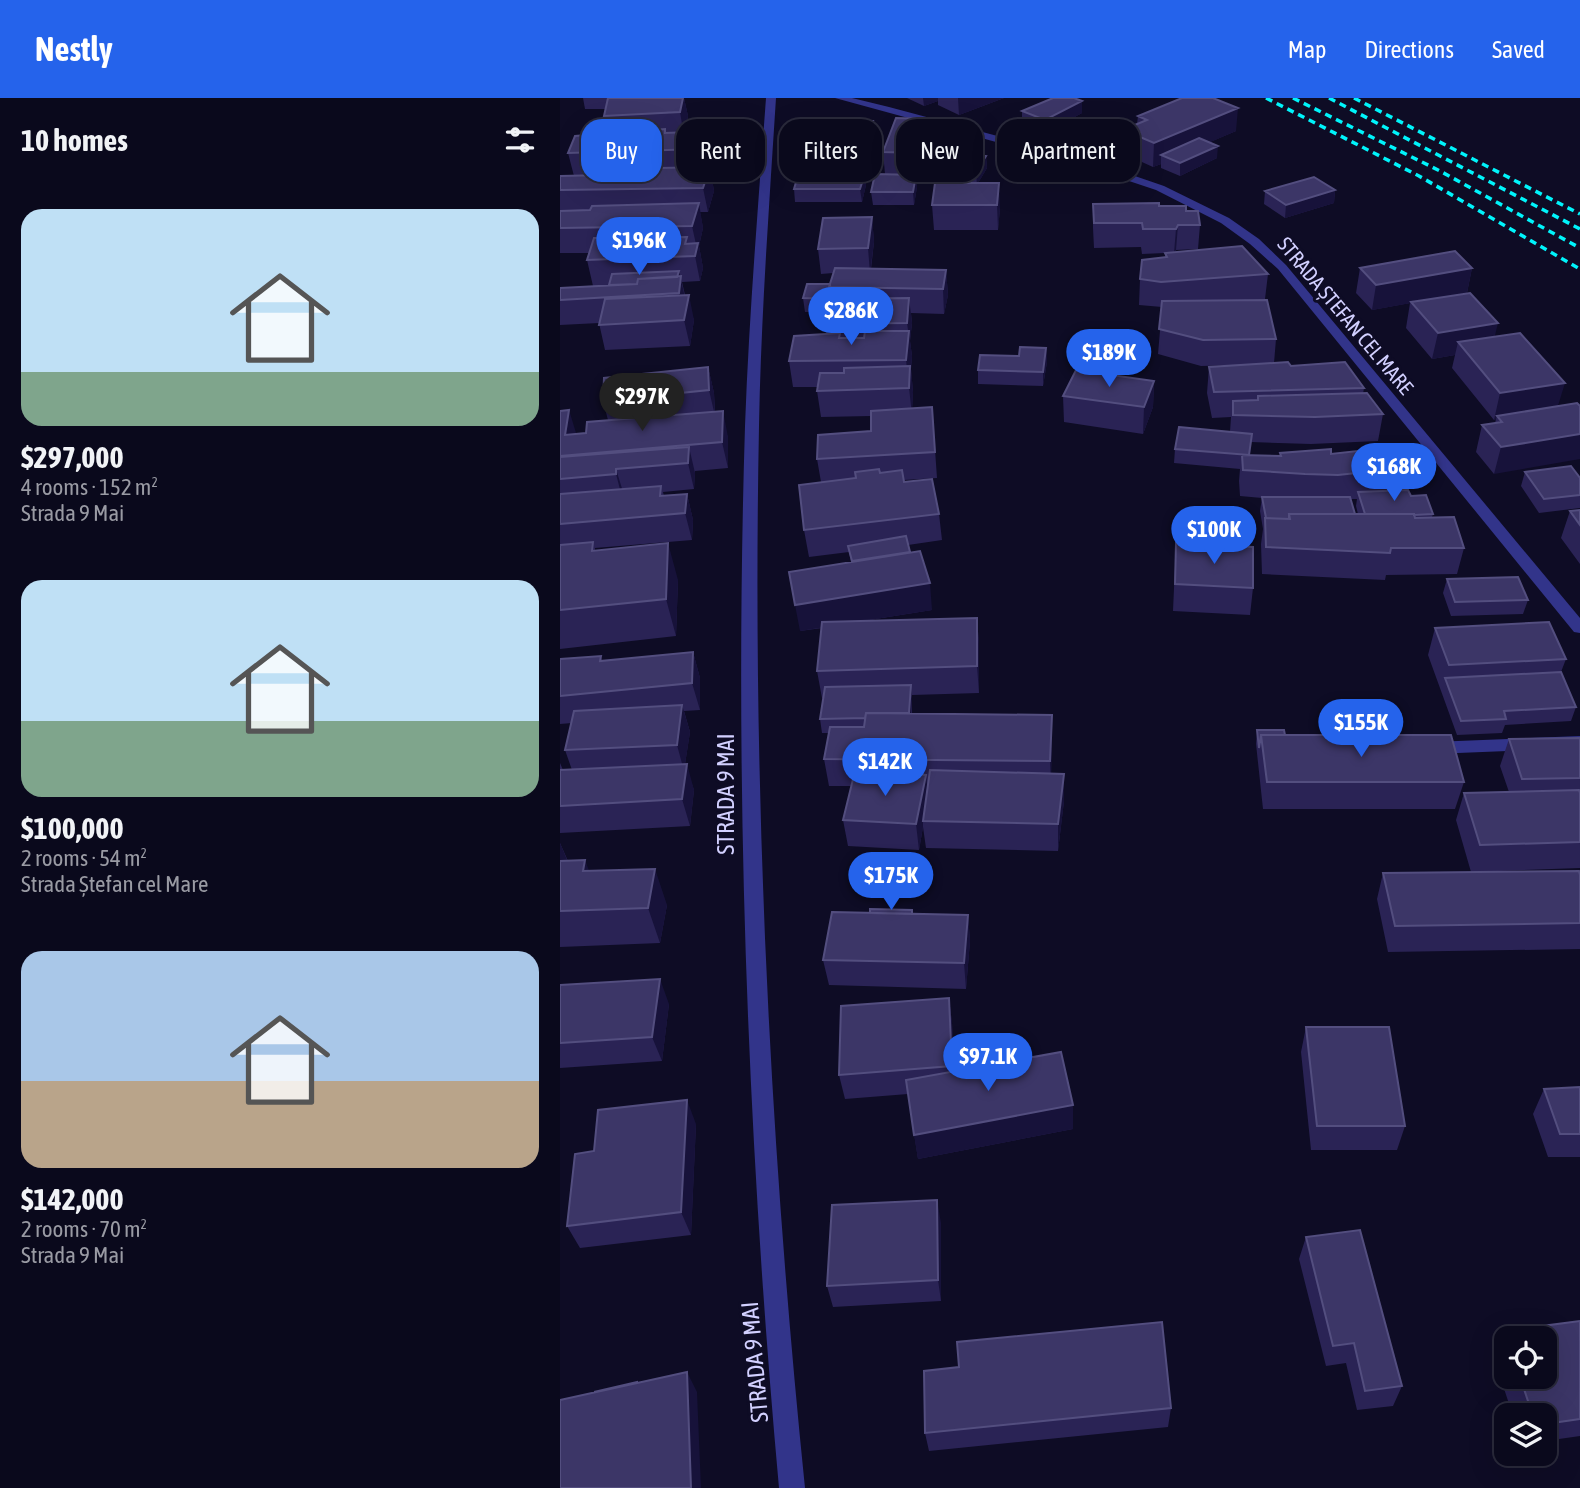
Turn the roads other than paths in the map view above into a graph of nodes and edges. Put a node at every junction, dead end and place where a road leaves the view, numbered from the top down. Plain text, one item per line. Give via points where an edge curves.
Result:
1 (771, 98) edge
2 (840, 98) edge
3 (1580, 628) edge
4 (1580, 741) edge
5 (1413, 749) edge
6 (792, 1488) edge

1 - 6 street, STRADA 9 MAI via 752,424 752,919 775,1326
2 - 3 street, STRADA ȘTEFAN CEL MARE via 1133,178 1195,203 1241,230 1282,267
4 - 5 street

